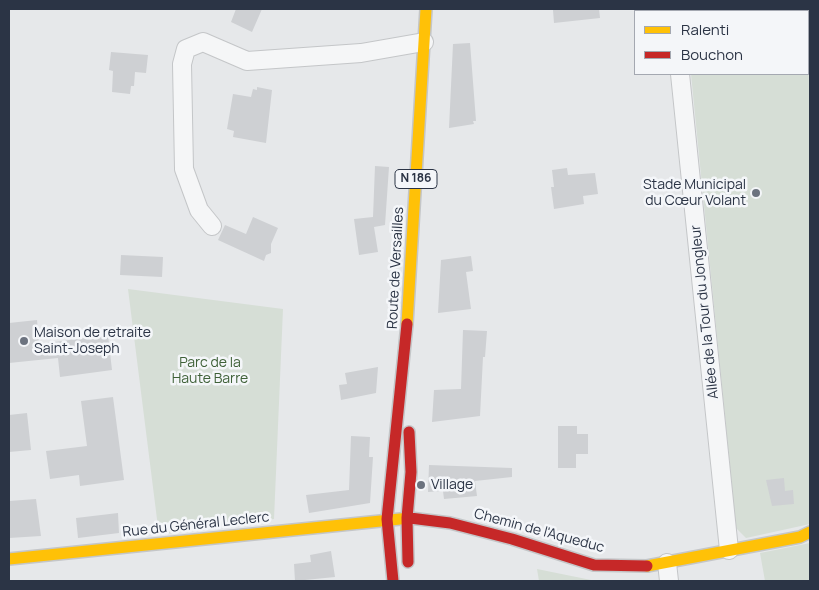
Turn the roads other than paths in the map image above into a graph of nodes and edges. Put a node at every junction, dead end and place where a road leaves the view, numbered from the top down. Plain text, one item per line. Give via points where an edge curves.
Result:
1 (426, 9) edge
2 (424, 42) junction
3 (680, 75) edge
4 (212, 226) dead end
5 (406, 348) junction
6 (406, 518) junction
7 (387, 519) junction
8 (810, 532) edge
9 (729, 550) junction
10 (9, 559) edge
11 (667, 563) junction
12 (408, 572) dead end
13 (393, 581) edge
14 (669, 581) edge

1 - 2 street, Route de Versailles / N 186
2 - 4 street via 361,53 247,61 203,42 186,49 182,64 184,169 199,210
2 - 5 street, Route de Versailles / N 186
3 - 9 street, Allée de la Tour du Jongleur
5 - 6 street, Route de Versailles / N 186 via 411,472
5 - 7 street, Route de Versailles / N 186
6 - 7 street, Chemin de l'Aqueduc
6 - 11 street, Chemin de l'Aqueduc via 450,523 594,565
6 - 12 street, Route de Versailles / N 186
7 - 10 street, Rue du Général Leclerc
7 - 13 street, Route de Versailles / N 186
8 - 9 street, Chemin de l'Aqueduc
9 - 11 street, Chemin de l'Aqueduc
11 - 14 street

